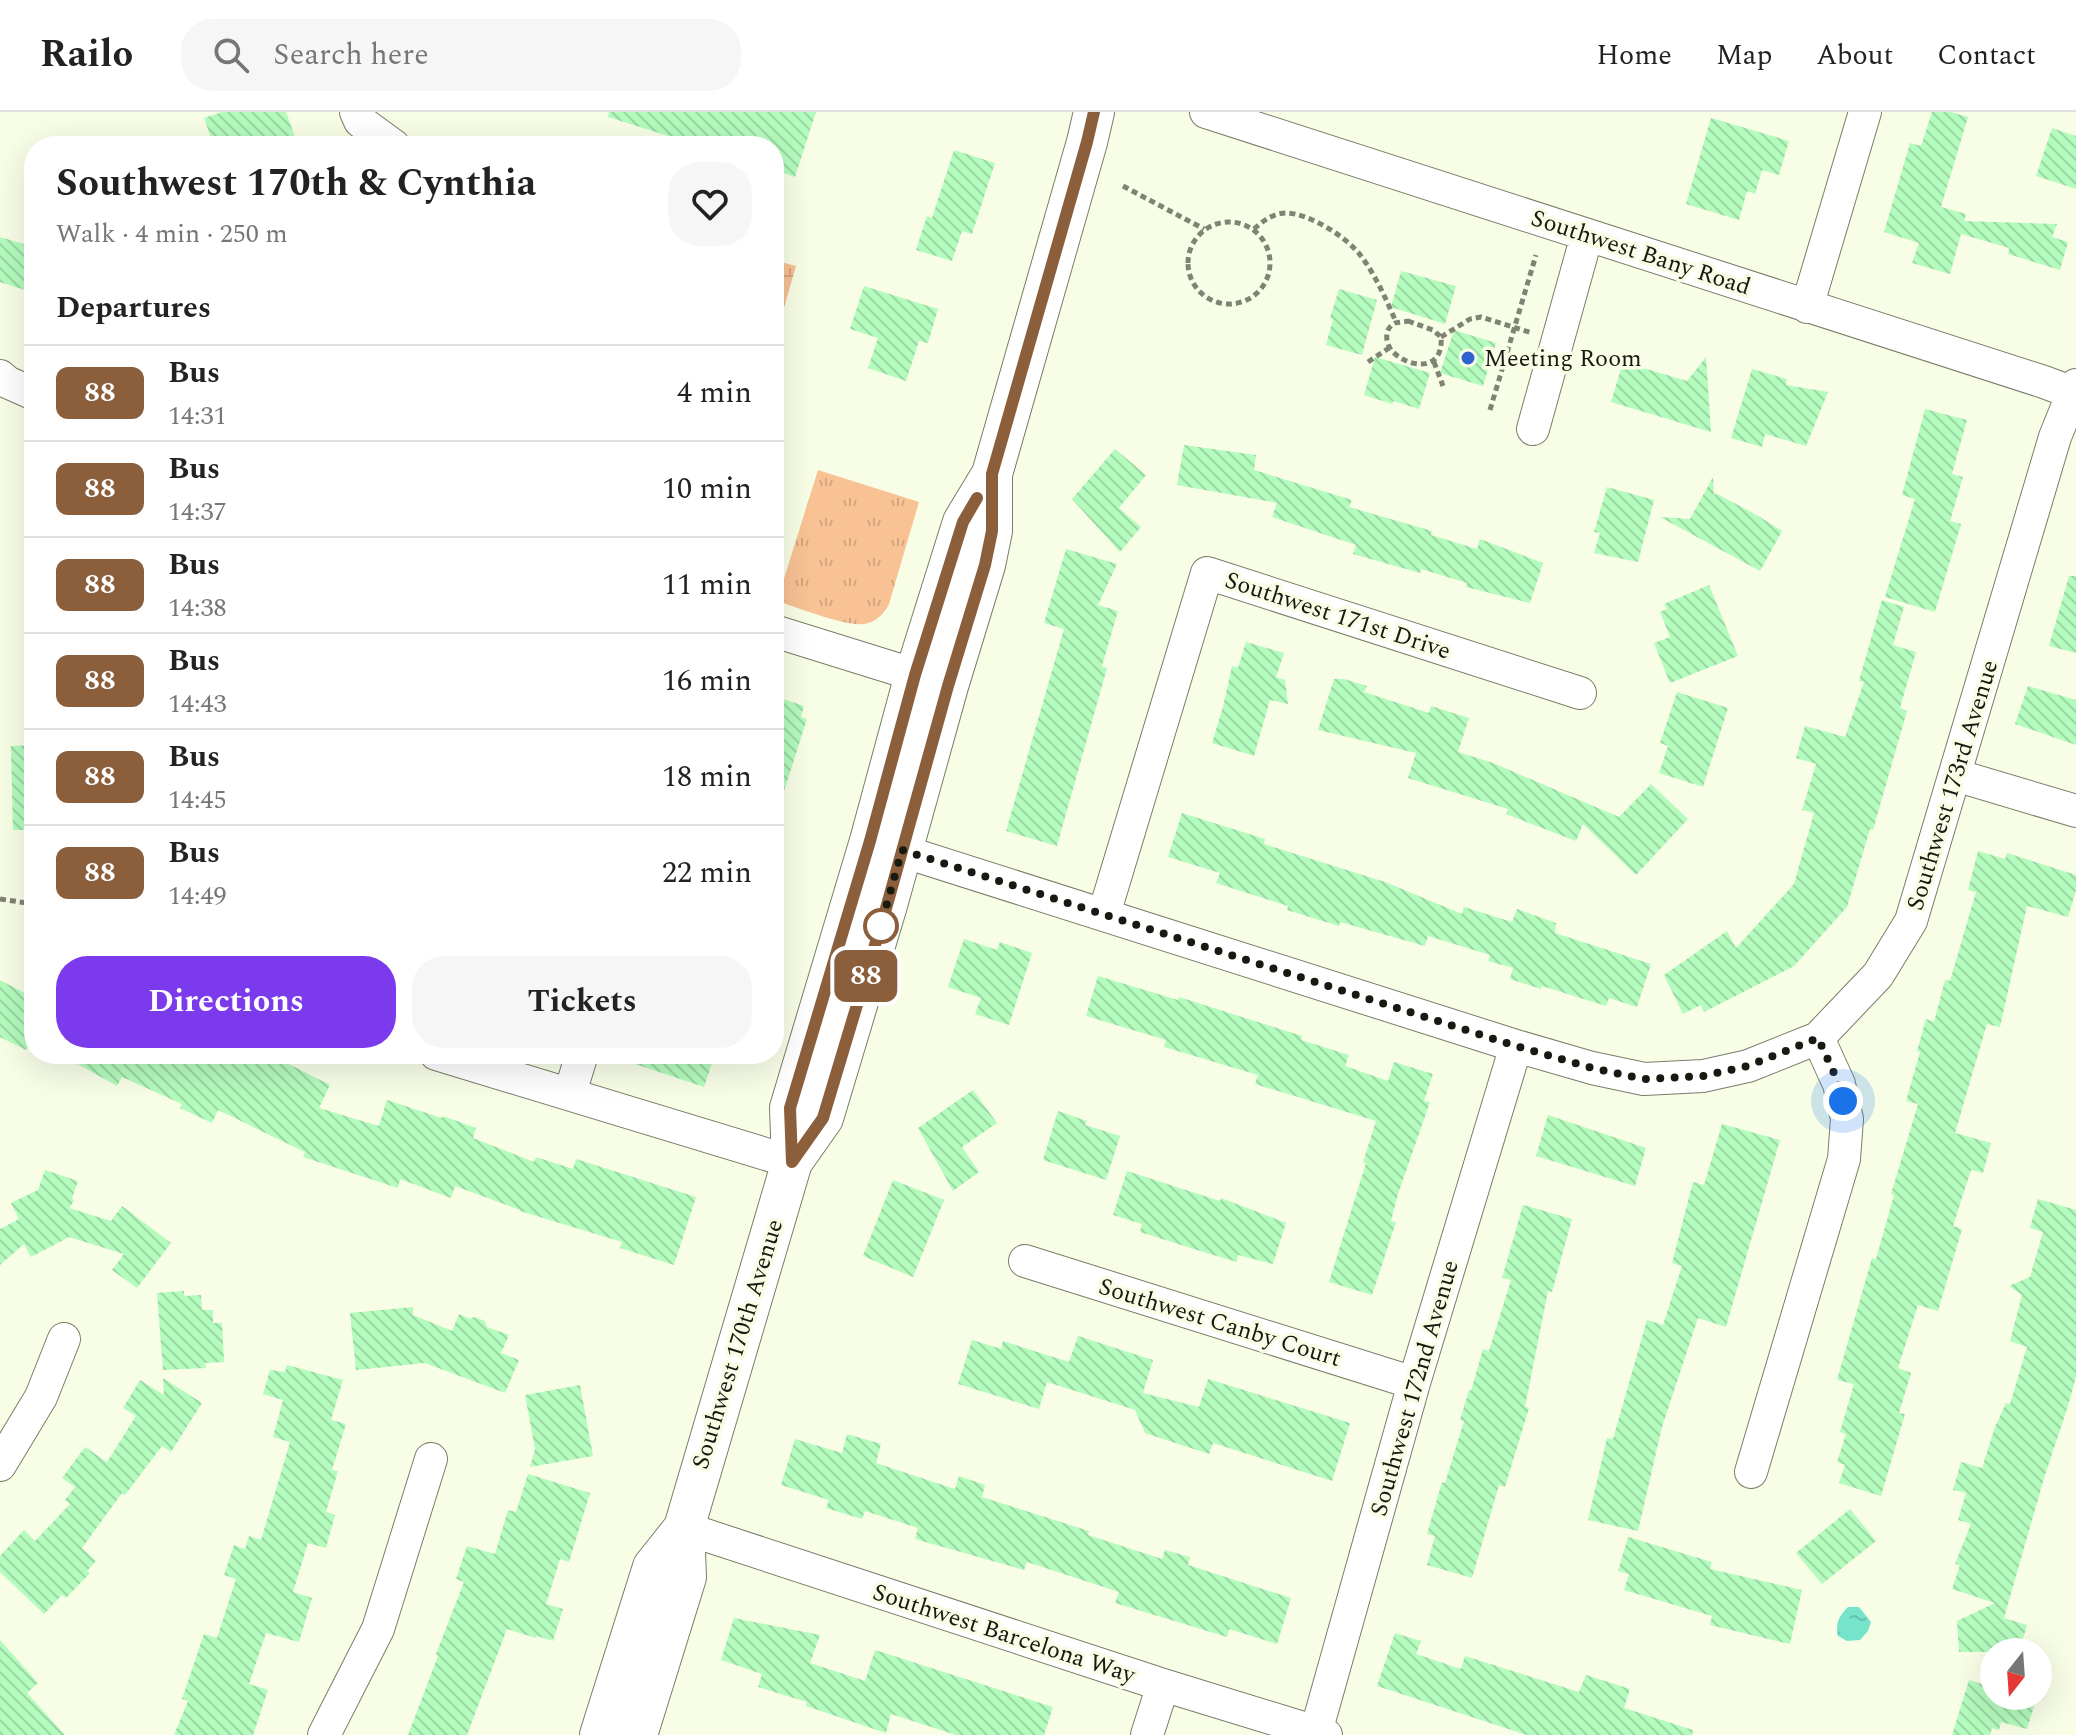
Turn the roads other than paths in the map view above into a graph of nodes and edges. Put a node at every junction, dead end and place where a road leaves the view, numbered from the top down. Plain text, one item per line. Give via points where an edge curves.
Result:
1 (356, 112) edge
2 (1094, 112) edge
3 (1206, 112) edge
4 (1865, 112) edge
5 (380, 136) edge
6 (1587, 235) junction
7 (1807, 307) junction
8 (0, 376) edge
9 (24, 390) edge
10 (2075, 391) edge
11 (1533, 429) dead end
12 (784, 634) edge
13 (932, 680) junction
14 (1580, 693) dead end
15 (1955, 775) junction
16 (2076, 811) edge
17 (886, 846) junction
18 (1104, 914) junction
19 (1818, 1038) junction
20 (1516, 1046) junction
21 (470, 1064) edge
22 (579, 1064) edge
23 (570, 1093) junction
24 (792, 1162) junction
25 (1025, 1261) dead end
26 (64, 1339) dead end
27 (1414, 1383) junction
28 (431, 1459) dead end
29 (0, 1465) edge
30 (1751, 1472) dead end
31 (684, 1528) junction
32 (1163, 1685) junction
33 (1321, 1733) edge
34 (324, 1735) edge
35 (600, 1735) edge
36 (637, 1735) edge
37 (1147, 1735) edge

1 - 5 street
2 - 13 main road, Southwest 170th Avenue via 992,474 963,522
3 - 6 street, Southwest Bany Road
4 - 7 street
6 - 7 street, Southwest Bany Road
6 - 11 street
7 - 10 street, Southwest Bany Road
8 - 9 street
10 - 15 street, Southwest 173rd Avenue via 2055,437
12 - 13 street
13 - 17 main road, Southwest 170th Avenue
14 - 18 street, Southwest 171st Drive via 1207,573
15 - 16 street
15 - 19 street, Southwest 173rd Avenue via 1911,921 1878,975
17 - 18 street
17 - 24 main road, Southwest 170th Avenue via 790,1108
18 - 20 street
19 - 20 street via 1748,1066 1703,1076 1644,1079
19 - 30 street via 1839,1084 1847,1119 1844,1159
20 - 27 street, Southwest 172nd Avenue
21 - 23 street
22 - 23 street
23 - 24 street
24 - 31 main road, Southwest 170th Avenue
25 - 27 street, Southwest Canby Court
26 - 29 street via 41,1397
27 - 33 street, Southwest 172nd Avenue
28 - 34 street via 378,1629
31 - 32 street, Southwest Barcelona Way
31 - 35 main road, Southwest 170th Avenue via 653,1567
31 - 36 main road, Southwest 170th Avenue via 686,1577
32 - 33 street, Southwest Barcelona Way
32 - 37 street

